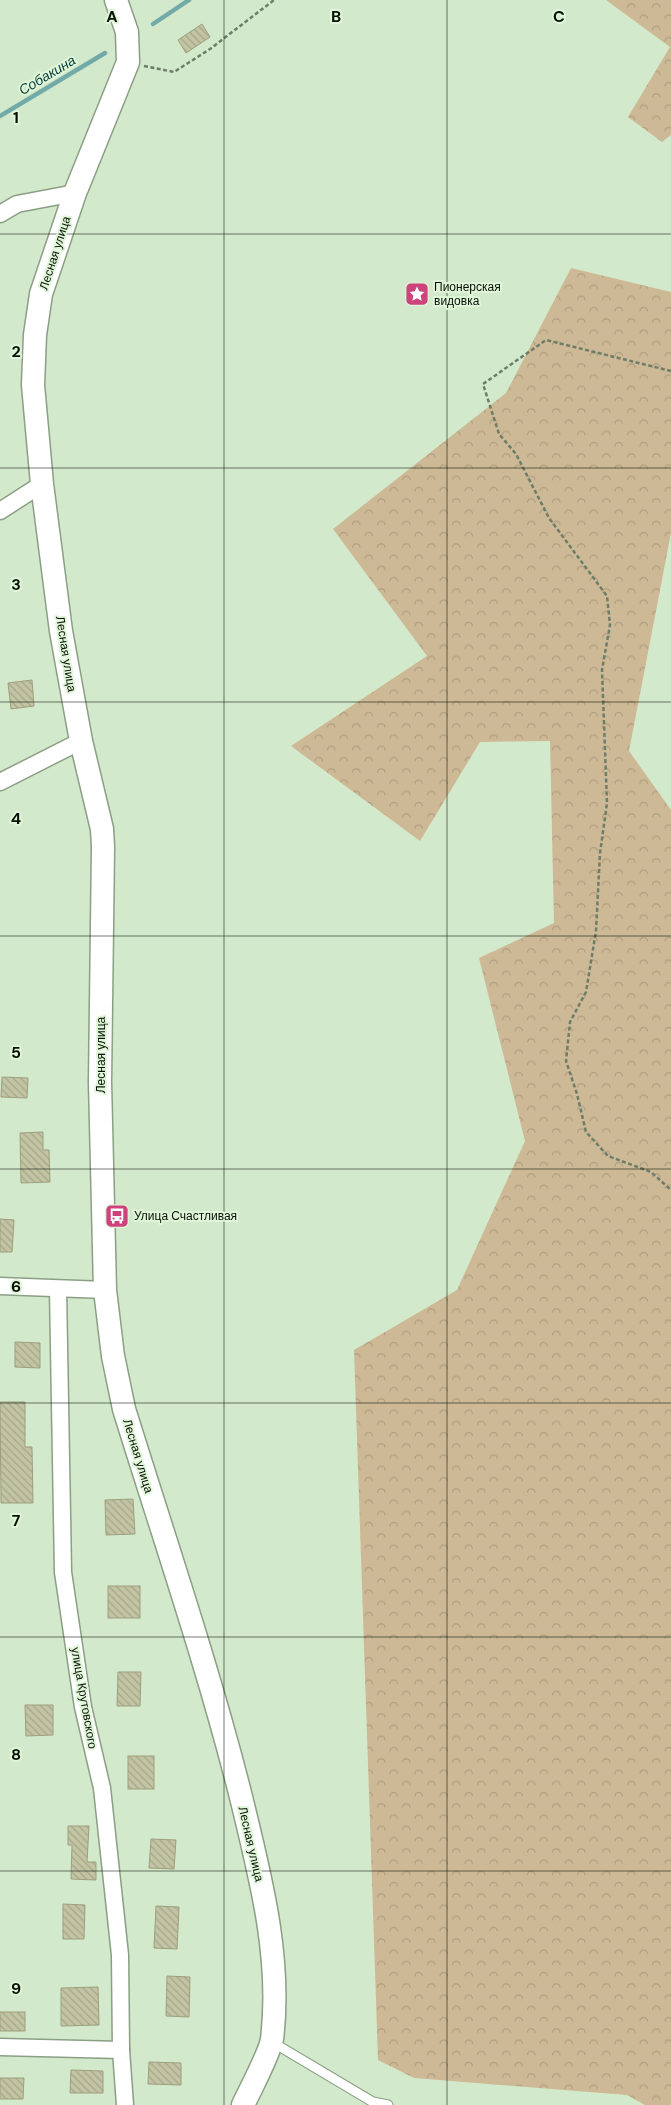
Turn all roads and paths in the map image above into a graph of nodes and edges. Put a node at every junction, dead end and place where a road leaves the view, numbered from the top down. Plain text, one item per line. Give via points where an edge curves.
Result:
1 (116, 0) edge
2 (274, 0) edge
3 (128, 62) junction
4 (75, 192) junction
5 (0, 214) edge
6 (671, 371) edge
7 (42, 484) junction
8 (0, 511) edge
9 (81, 741) junction
10 (0, 782) edge
11 (671, 1190) edge
12 (0, 1286) edge
13 (58, 1289) junction
14 (105, 1290) junction
15 (272, 2042) junction
16 (0, 2047) edge
17 (121, 2050) junction
18 (125, 2105) edge
19 (243, 2105) edge
20 (388, 2105) edge

1 - 3 main road, Лесная улица via 127,32
2 - 3 path via 174,72
3 - 4 main road, Лесная улица
4 - 5 street via 17,204
4 - 7 main road, Лесная улица via 41,294 35,335 33,385
6 - 11 path via 546,340 483,384 499,434 516,454 549,518 607,596 610,624 602,670 607,803 600,853 596,931 586,992 570,1022 566,1061 586,1132 608,1156 651,1172
7 - 8 street
7 - 9 main road, Лесная улица
9 - 10 street
9 - 14 main road, Лесная улица via 104,847 100,1082
12 - 13 street
13 - 14 street
13 - 17 street, улица Крутовского via 63,1572 84,1707 102,1788 120,1955
14 - 15 main road, Лесная улица via 113,1356 124,1409 223,1726 254,1851 274,1971
15 - 19 main road, Лесная улица
15 - 20 lane via 373,2102
16 - 17 street
17 - 18 street, улица Крутовского

